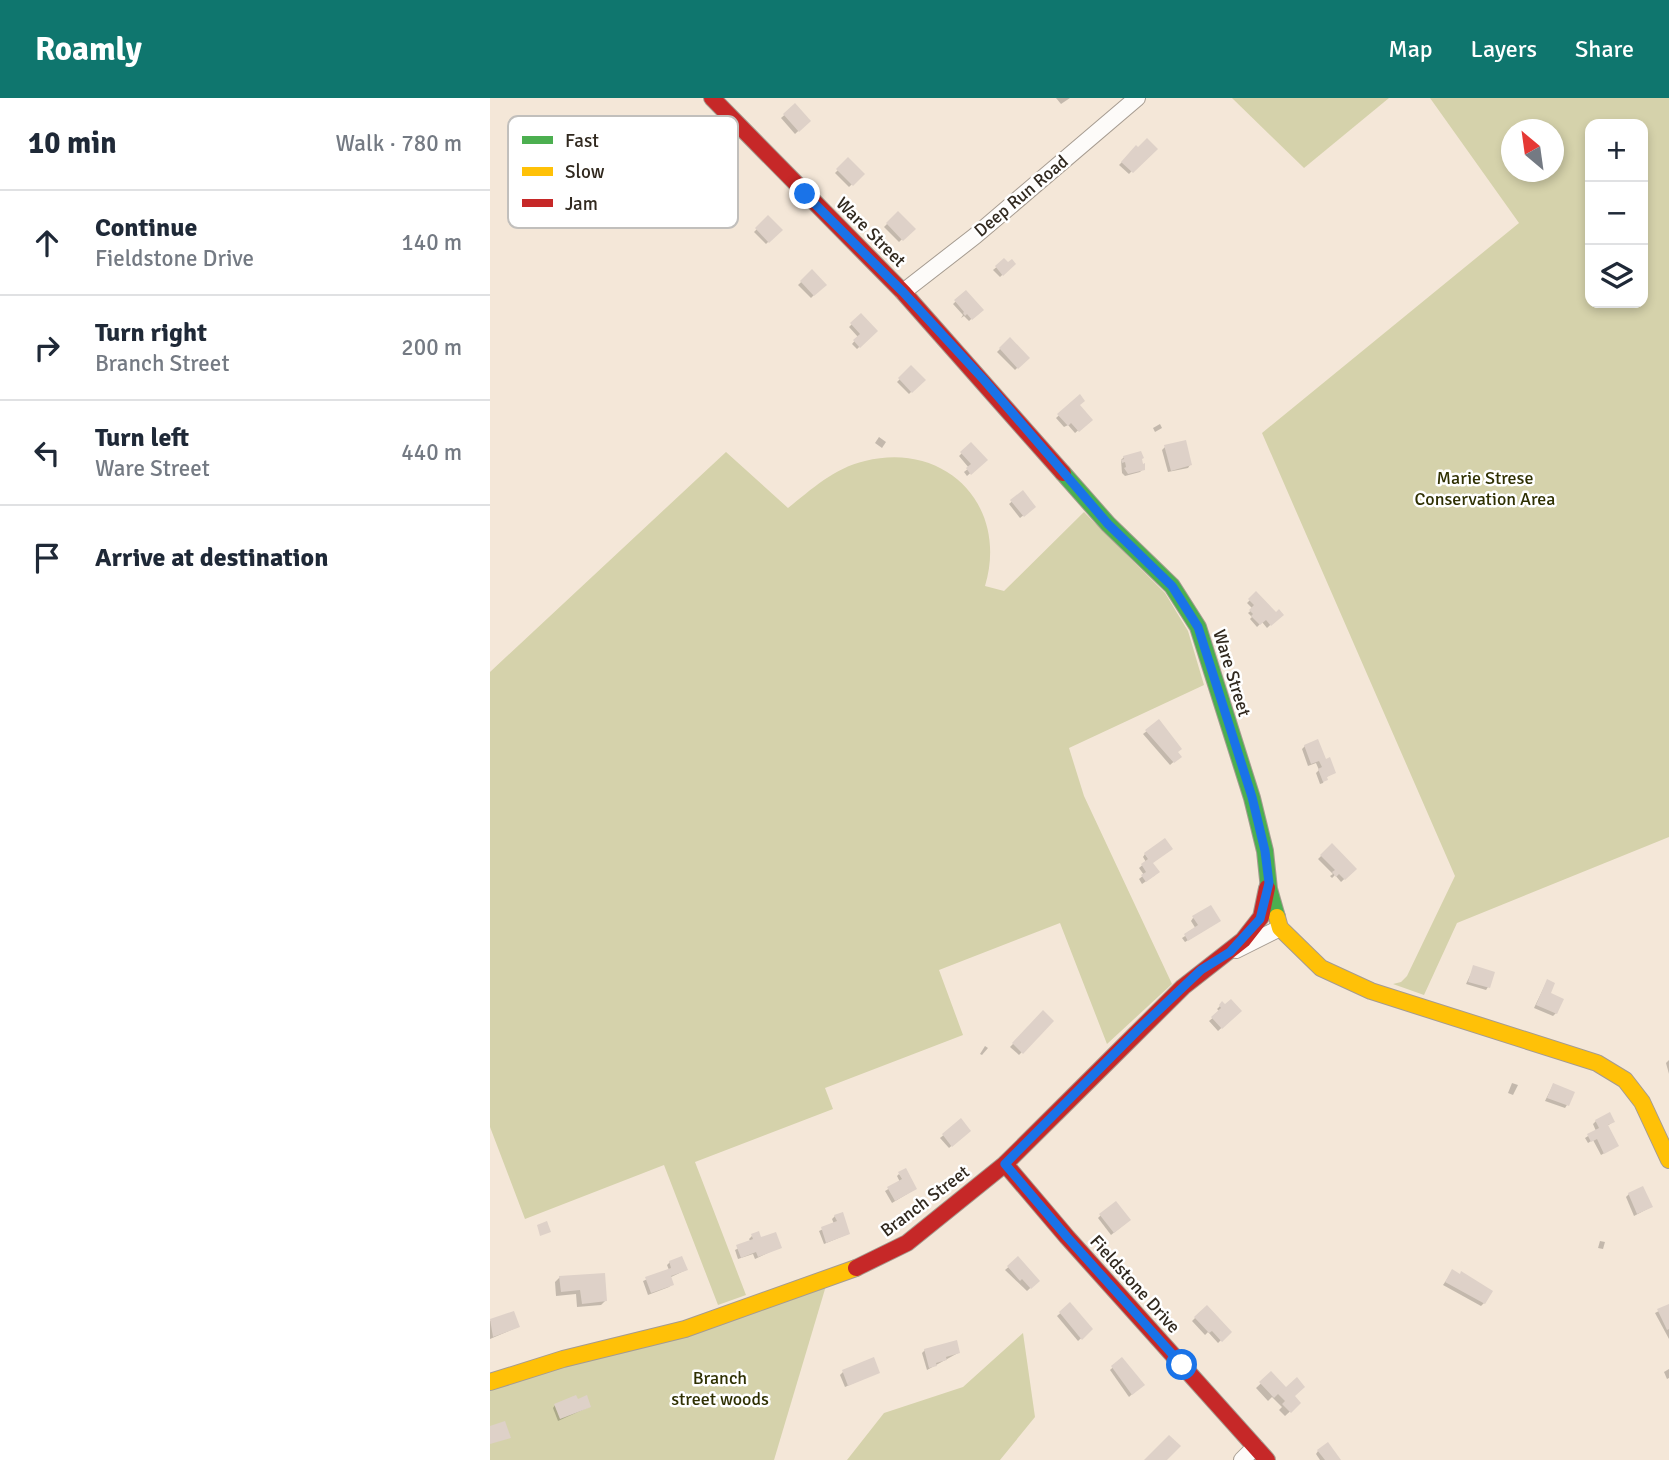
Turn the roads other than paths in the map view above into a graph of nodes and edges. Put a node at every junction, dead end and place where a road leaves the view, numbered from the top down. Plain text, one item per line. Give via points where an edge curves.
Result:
1 (712, 98) edge
2 (1137, 98) edge
3 (730, 116) edge
4 (738, 124) edge
5 (903, 292) junction
6 (1269, 883) junction
7 (1280, 928) junction
8 (1230, 952) junction
9 (1669, 1160) edge
10 (1005, 1164) junction
11 (490, 1382) edge
12 (1255, 1447) junction
13 (1242, 1460) edge
14 (1267, 1460) edge

1 - 3 street, Ware Street
2 - 5 street, Deep Run Road
4 - 5 street, Ware Street
5 - 6 street, Ware Street via 1189,610 1252,797
6 - 7 street, Ware Street
6 - 8 street, Branch Street via 1260,919
7 - 8 street, Branch Street
7 - 9 street via 1321,968 1371,991 1597,1063 1625,1080 1643,1102
8 - 10 street, Branch Street via 1201,970
10 - 11 street, Branch Street via 907,1243 844,1274 685,1329
10 - 12 street, Fieldstone Drive
12 - 13 street
12 - 14 street, Fieldstone Drive

